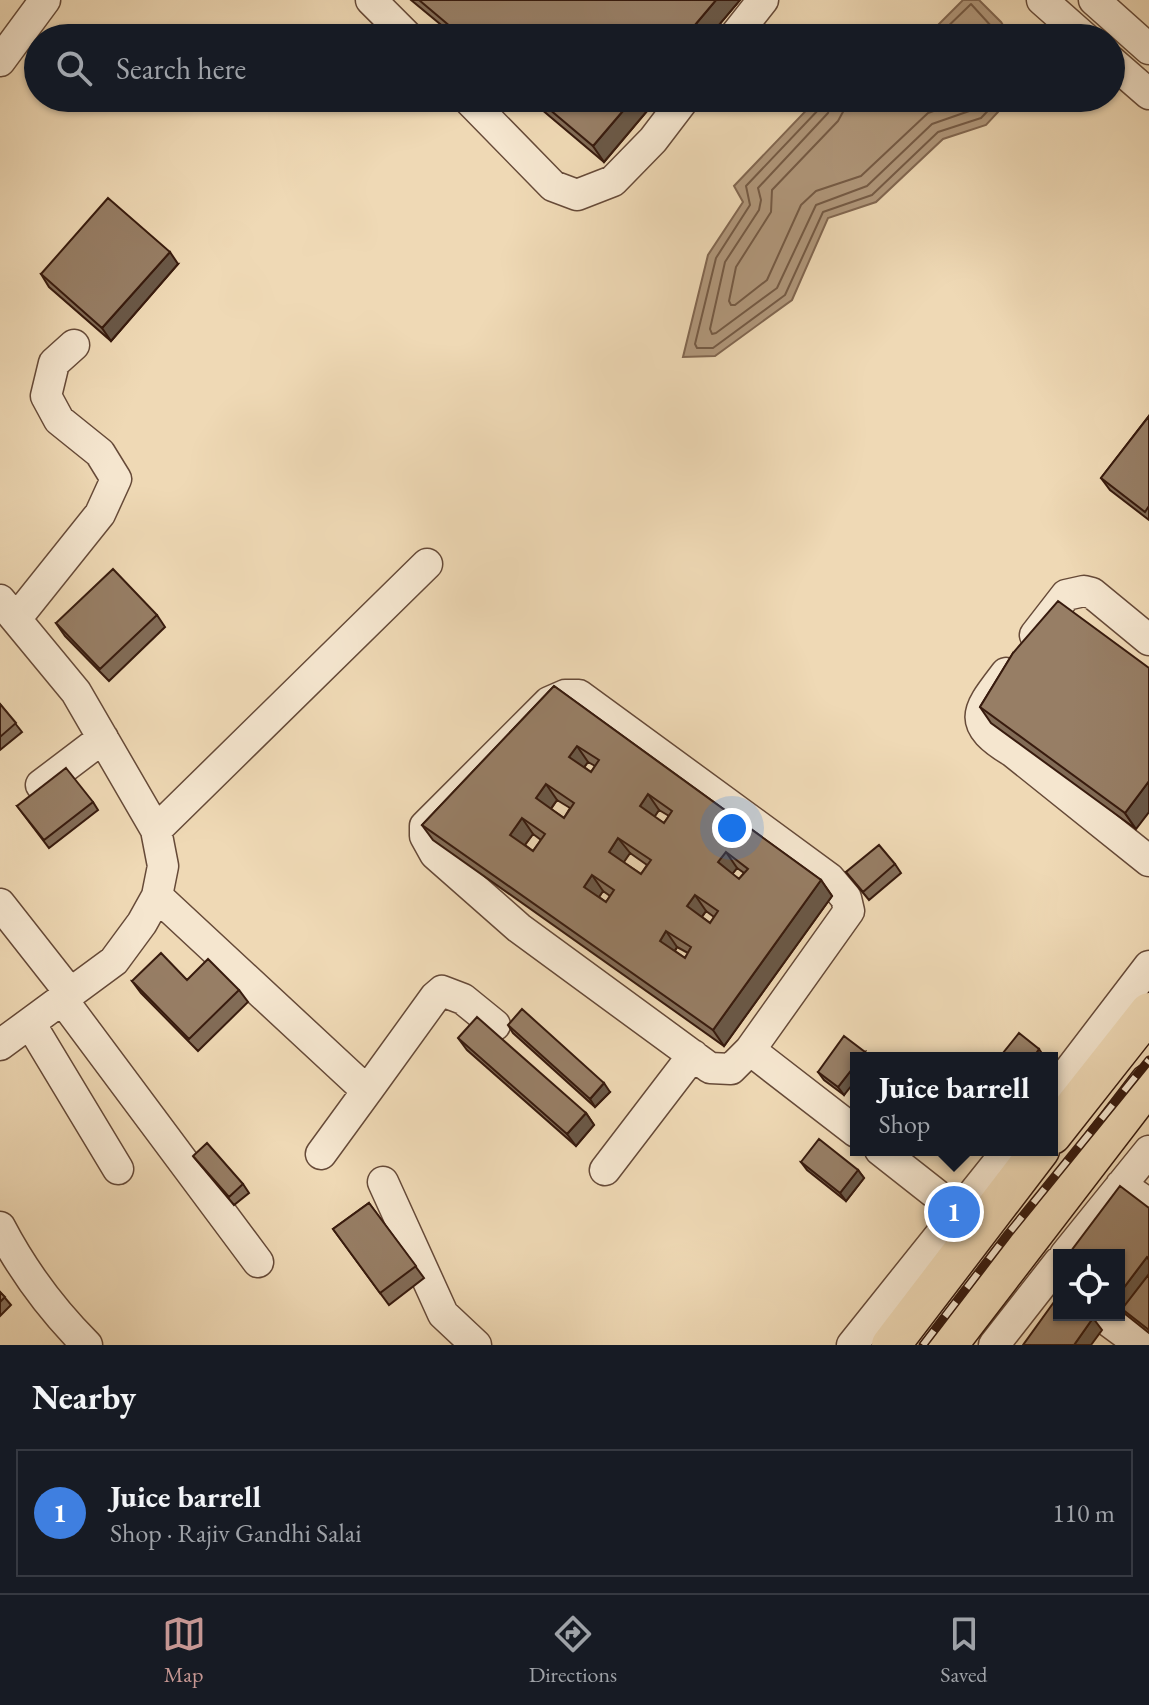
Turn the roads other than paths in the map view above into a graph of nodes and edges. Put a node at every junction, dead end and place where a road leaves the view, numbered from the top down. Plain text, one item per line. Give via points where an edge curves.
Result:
1 (45, 0) edge
2 (371, 0) edge
3 (763, 0) edge
4 (1042, 0) edge
5 (1094, 0) edge
6 (27, 24) edge
7 (395, 24) edge
8 (744, 24) edge
9 (1069, 24) edge
10 (1121, 24) edge
11 (24, 28) edge
12 (1125, 28) edge
13 (1149, 49) edge
14 (0, 61) edge
15 (1125, 73) edge
16 (1149, 94) edge
17 (481, 112) edge
18 (674, 112) edge
19 (74, 345) dead end
20 (427, 564) dead end
21 (8, 609) edge
22 (1146, 631) edge
23 (103, 738) junction
24 (41, 785) edge
25 (156, 830) junction
26 (1149, 861) edge
27 (157, 896) junction
28 (0, 904) edge
29 (1149, 966) edge
30 (66, 996) junction
31 (1149, 1012) edge
32 (30, 1023) junction
33 (495, 1025) dead end
34 (0, 1045) edge
35 (750, 1050) junction
36 (693, 1055) junction
37 (1149, 1083) edge
38 (1058, 1085) edge
39 (367, 1091) junction
40 (850, 1127) edge
41 (1058, 1127) edge
42 (1149, 1151) edge
43 (321, 1154) dead end
44 (888, 1156) edge
45 (1003, 1156) edge
46 (1035, 1156) edge
47 (118, 1169) dead end
48 (605, 1170) dead end
49 (383, 1182) dead end
50 (1121, 1185) junction
51 (1149, 1204) edge
52 (960, 1213) junction
53 (0, 1227) edge
54 (1074, 1249) edge
55 (258, 1262) dead end
56 (1053, 1276) edge
57 (1108, 1321) edge
58 (87, 1345) edge
59 (476, 1345) edge
60 (852, 1345) edge
61 (891, 1345) edge
62 (948, 1345) edge
63 (994, 1345) edge
64 (1141, 1345) edge

1 - 6 street
2 - 7 street
3 - 8 street
4 - 9 street
5 - 10 street
11 - 14 street
12 - 13 street
15 - 16 street
17 - 18 street via 553,186 577,195 613,181
19 - 21 street via 54,363 46,396 59,420 100,453 116,479 100,514
20 - 25 street
21 - 23 street via 76,692
22 - 26 street via 1092,593 1066,595 981,706 981,724 991,739
23 - 24 street
23 - 25 street
25 - 27 street via 163,866
27 - 30 street via 114,961
27 - 39 street
28 - 30 street
29 - 38 street
30 - 32 street
30 - 55 street
31 - 41 main road
32 - 34 street
32 - 47 street
33 - 39 street via 463,999 442,991
35 - 36 street via 731,1069 710,1068
35 - 36 street via 849,911 846,898 829,878 579,695 565,695 549,702 425,826 425,836 435,854 519,928
35 - 40 street
36 - 48 street
37 - 62 main road
39 - 43 street
42 - 50 street
44 - 52 street
45 - 52 street
46 - 61 main road
49 - 59 street via 443,1314
50 - 51 street
50 - 54 street
52 - 60 street
53 - 58 street via 62,1321
56 - 63 street
57 - 64 street

